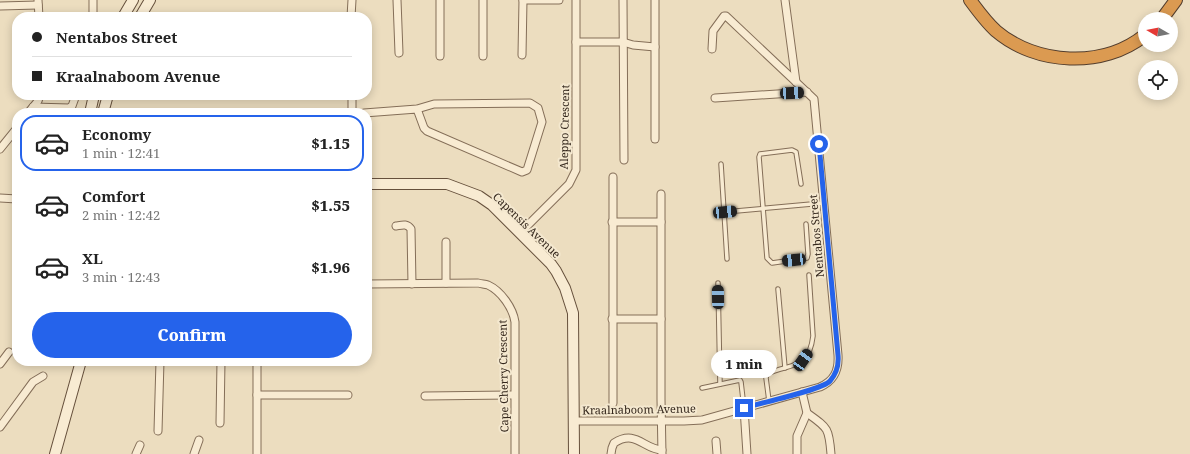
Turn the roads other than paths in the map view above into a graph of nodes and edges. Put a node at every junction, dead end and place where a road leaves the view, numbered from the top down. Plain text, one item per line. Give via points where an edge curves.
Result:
1 (93, 0) edge
2 (132, 0) edge
3 (150, 0) edge
4 (352, 0) edge
5 (397, 0) edge
6 (440, 0) edge
7 (483, 0) edge
8 (523, 0) edge
9 (559, 0) edge
10 (576, 0) edge
11 (622, 0) edge
12 (655, 0) edge
13 (785, 0) edge
14 (970, 0) edge
15 (1176, 0) edge
16 (38, 3) edge
17 (0, 6) edge
18 (93, 12) edge
19 (126, 12) edge
20 (143, 12) edge
21 (352, 12) edge
22 (1167, 12) edge
23 (1138, 39) edge
24 (576, 42) junction
25 (623, 42) junction
26 (655, 47) junction
27 (712, 49) dead end
28 (399, 53) dead end
29 (522, 55) dead end
30 (440, 56) dead end
31 (483, 56) dead end
32 (796, 82) junction
33 (807, 92) junction
34 (714, 98) dead end
35 (38, 100) edge
36 (33, 107) joint
37 (70, 108) edge
38 (417, 110) junction
39 (372, 113) edge
40 (12, 134) edge
41 (655, 140) dead end
42 (0, 149) edge
43 (624, 160) dead end
44 (721, 164) dead end
45 (612, 177) dead end
46 (372, 184) edge
47 (801, 184) dead end
48 (662, 194) dead end
49 (0, 198) edge
50 (12, 199) edge
51 (825, 203) junction
52 (763, 208) junction
53 (725, 212) junction
54 (612, 222) junction
55 (661, 222) junction
56 (806, 224) dead end
57 (396, 226) dead end
58 (520, 233) junction
59 (446, 242) dead end
60 (727, 258) dead end
61 (810, 275) dead end
62 (446, 283) junction
63 (718, 283) dead end
64 (372, 284) edge
65 (412, 284) junction
66 (778, 289) dead end
67 (612, 319) junction
68 (661, 319) junction
69 (9, 352) dead end
70 (0, 364) edge
71 (75, 366) edge
72 (80, 366) edge
73 (160, 366) edge
74 (221, 366) edge
75 (257, 366) edge
76 (785, 368) junction
77 (837, 371) joint
78 (42, 376) dead end
79 (720, 384) junction
80 (702, 388) dead end
81 (802, 392) junction
82 (257, 395) junction
83 (348, 395) dead end
84 (514, 395) junction
85 (72, 396) junction
86 (425, 396) dead end
87 (769, 401) junction
88 (612, 403) dead end
89 (744, 408) junction
90 (807, 413) junction
91 (573, 421) junction
92 (662, 421) junction
93 (220, 423) dead end
94 (0, 427) edge
95 (158, 431) dead end
96 (199, 440) dead end
97 (716, 441) dead end
98 (140, 446) dead end
99 (662, 452) edge
100 (55, 454) edge
101 (136, 454) edge
102 (194, 454) edge
103 (257, 454) edge
104 (515, 454) edge
105 (574, 454) edge
106 (612, 454) edge
107 (717, 454) edge
108 (747, 454) edge
109 (797, 454) edge
110 (831, 454) edge

1 - 18 street
2 - 19 street
3 - 20 street
4 - 21 street
5 - 28 street
6 - 30 street
7 - 31 street
8 - 9 street
8 - 29 street
10 - 24 street, Aleppo Crescent
11 - 25 street
12 - 26 street
13 - 32 street
14 - 23 highway via 997,31 1033,52 1051,57 1075,59 1105,55 1123,49
15 - 22 highway
16 - 17 street
24 - 25 street
24 - 58 street, Aleppo Crescent via 576,170 569,184
25 - 26 street
25 - 43 street
26 - 41 street
27 - 32 street via 713,31 726,16
32 - 33 street
33 - 34 street
33 - 51 street, Nentabos Street via 814,99
35 - 36 street
36 - 37 street
38 - 38 street via 434,104 530,103 538,108 542,120 527,170 522,172 427,131
38 - 39 street
40 - 42 street
44 - 53 lane
45 - 54 street
46 - 58 street, Capensis Avenue via 451,185 492,205
47 - 52 lane via 796,152 792,150 760,154
48 - 55 street
49 - 50 street
51 - 52 lane
51 - 77 street, Nentabos Street via 838,355
52 - 53 lane
52 - 56 lane via 767,258 772,263 807,258
53 - 60 lane
54 - 55 street
54 - 67 street
55 - 68 street
57 - 65 street via 404,224 411,229
58 - 91 street, Capensis Avenue via 556,271 571,305
59 - 62 street
61 - 76 lane via 812,344 803,360
62 - 65 street, Cape Cherry Crescent
62 - 84 street, Cape Cherry Crescent via 478,283 489,286 510,306 515,322
63 - 79 lane
64 - 65 street, Cape Cherry Crescent
66 - 76 lane
67 - 68 street
67 - 88 street
68 - 92 street
69 - 70 street
71 - 85 street
72 - 85 street
73 - 95 street
74 - 93 street
75 - 82 street
76 - 87 lane via 766,376
77 - 81 street, Kraalnaboom Avenue via 827,384
78 - 94 street via 33,382
79 - 80 lane
79 - 89 lane via 741,381
81 - 87 street, Kraalnaboom Avenue
81 - 90 street
82 - 83 street
82 - 103 street
84 - 86 street
84 - 104 street, Cape Cherry Crescent
85 - 100 street
87 - 89 street, Kraalnaboom Avenue
89 - 92 street, Kraalnaboom Avenue via 702,420
89 - 108 street
90 - 109 street via 797,436
90 - 110 street via 827,429 830,435
91 - 92 street, Kraalnaboom Avenue
91 - 105 street, Capensis Avenue
92 - 99 street
96 - 102 street
97 - 107 street
98 - 101 street
99 - 106 street via 639,440 625,439 614,443

